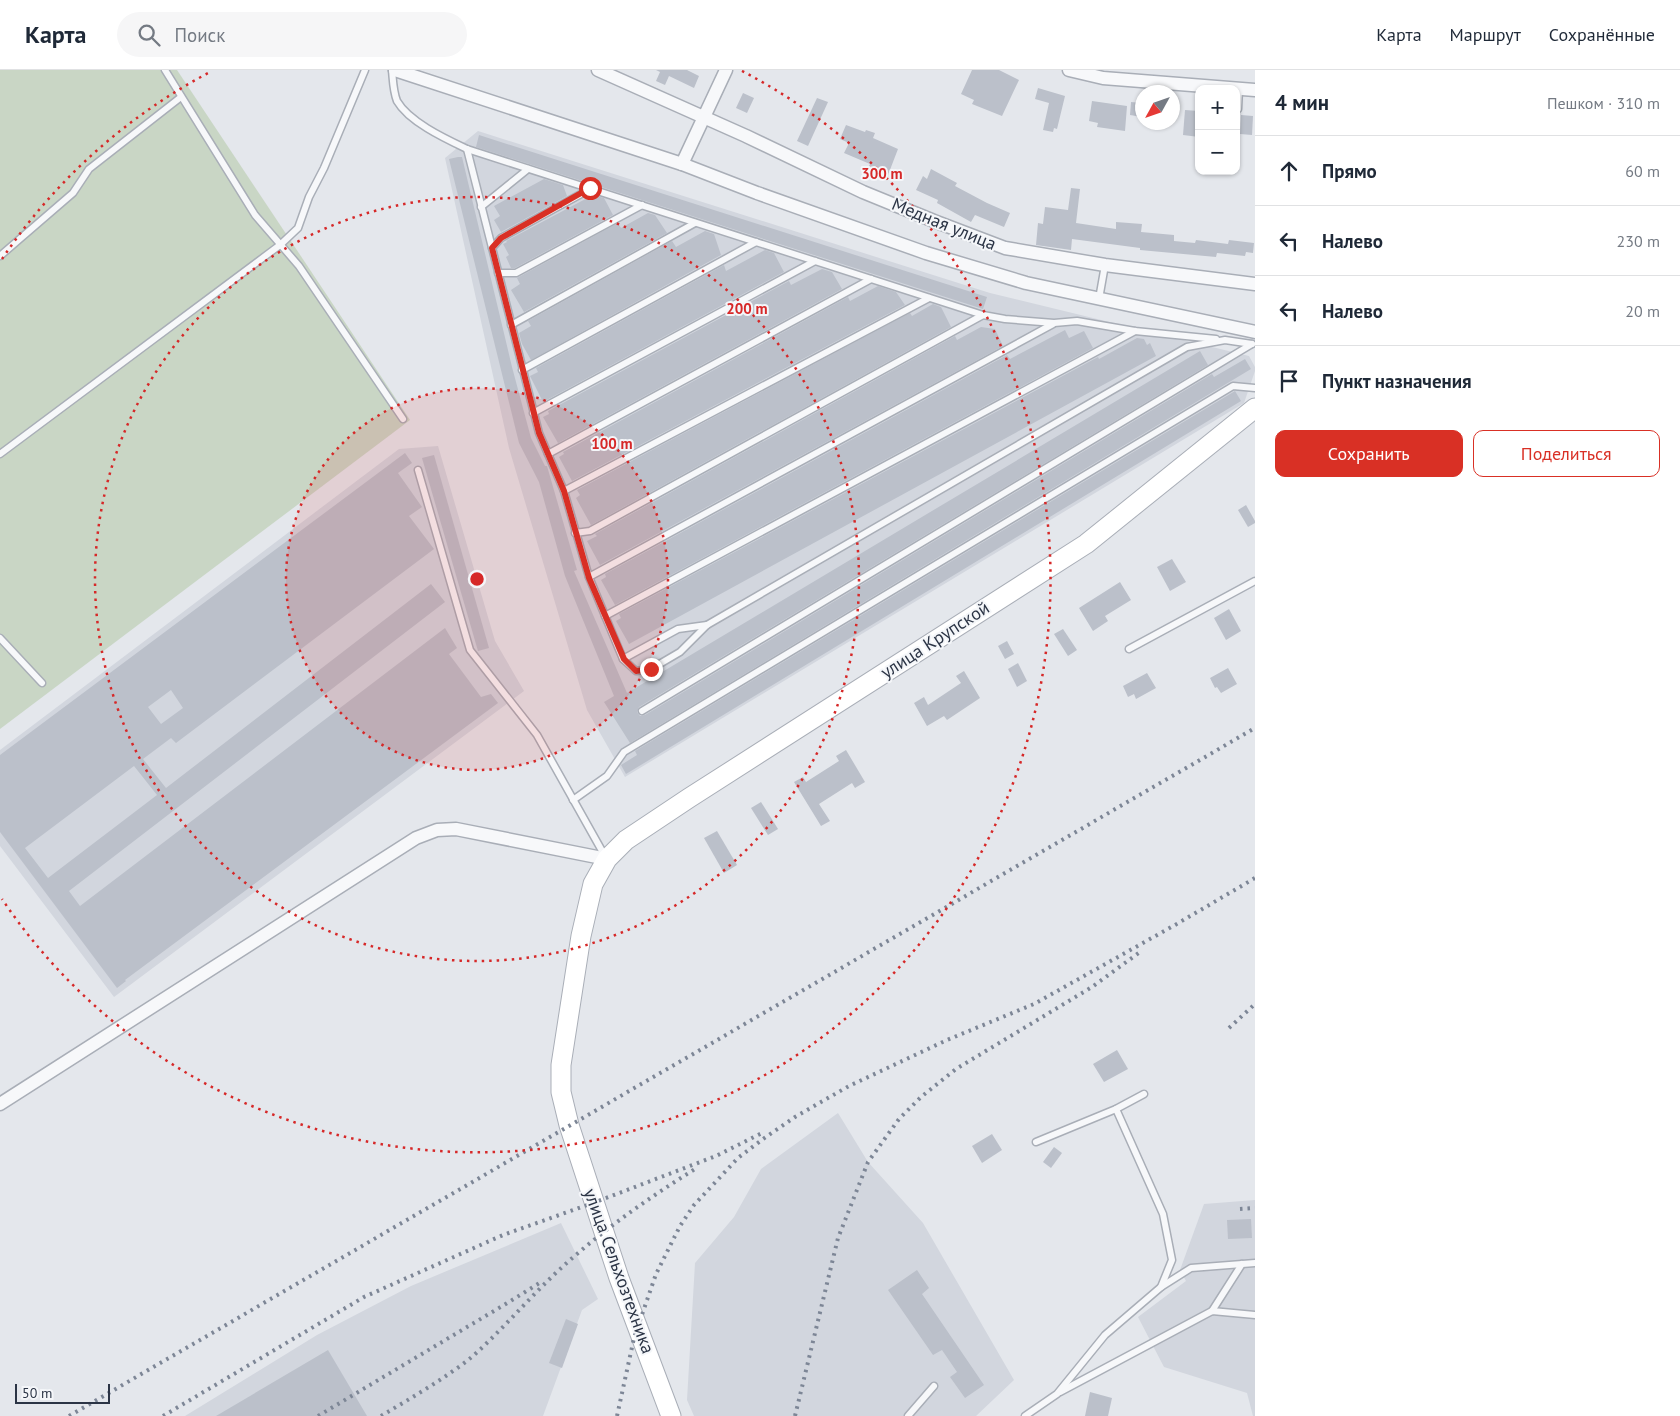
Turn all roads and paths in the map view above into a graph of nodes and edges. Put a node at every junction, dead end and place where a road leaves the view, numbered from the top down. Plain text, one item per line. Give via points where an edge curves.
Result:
1 (165, 70) edge
2 (365, 70) edge
3 (394, 70) edge
4 (598, 70) edge
5 (726, 70) edge
6 (1069, 70) edge
7 (1197, 85) edge
8 (1240, 88) edge
9 (1255, 90) edge
10 (181, 97) junction
11 (704, 118) junction
12 (467, 149) junction
13 (682, 164) junction
14 (528, 169) junction
15 (590, 188) junction
16 (642, 205) junction
17 (481, 207) junction
18 (695, 222) junction
19 (756, 242) junction
20 (280, 245) junction
21 (492, 248) junction
22 (0, 256) edge
23 (815, 261) junction
24 (1105, 265) junction
25 (498, 273) junction
26 (872, 279) junction
27 (1255, 284) edge
28 (929, 298) junction
29 (1099, 299) junction
30 (983, 315) junction
31 (1054, 324) junction
32 (511, 325) junction
33 (1135, 331) junction
34 (1225, 340) junction
35 (1254, 340) edge
36 (522, 370) junction
37 (1255, 388) edge
38 (1255, 408) edge
39 (533, 413) junction
40 (403, 419) dead end
41 (0, 454) edge
42 (548, 454) junction
43 (418, 470) dead end
44 (564, 491) junction
45 (575, 533) junction
46 (589, 578) junction
47 (1255, 581) edge
48 (605, 616) junction
49 (707, 625) junction
50 (0, 638) edge
51 (1129, 649) dead end
52 (624, 659) junction
53 (42, 683) dead end
54 (642, 711) dead end
55 (573, 800) junction
56 (607, 859) junction
57 (1144, 1094) dead end
58 (0, 1104) edge
59 (1116, 1110) junction
60 (569, 1125) joint
61 (1036, 1142) dead end
62 (1255, 1263) edge
63 (1242, 1264) junction
64 (1162, 1287) junction
65 (1212, 1311) junction
66 (1255, 1315) edge
67 (934, 1386) dead end
68 (1057, 1394) junction
69 (671, 1416) edge
70 (908, 1416) edge
71 (1025, 1416) edge

1 - 10 lane
2 - 20 lane via 298,228
3 - 12 lane via 398,102 436,135
3 - 13 street
4 - 11 street, Медная улица
5 - 11 street
6 - 7 street via 1112,79
8 - 9 street
10 - 20 lane via 255,215
10 - 22 lane via 89,170 73,193
11 - 13 street
11 - 24 street, Медная улица via 862,192 996,245
12 - 14 lane
12 - 17 lane
13 - 29 street via 926,253 1026,283
14 - 15 lane
14 - 17 lane
15 - 16 lane
15 - 21 lane via 501,238
16 - 18 lane
16 - 25 lane via 516,273
17 - 21 lane
18 - 19 lane
18 - 32 lane
19 - 23 lane
19 - 36 lane
20 - 40 lane via 300,266
20 - 41 lane
21 - 25 lane
23 - 26 lane
23 - 39 lane
24 - 27 street, Медная улица
24 - 29 lane
25 - 32 lane
26 - 28 lane
26 - 42 lane
28 - 30 lane
28 - 44 lane
29 - 35 street
30 - 31 lane
30 - 45 lane via 590,531
31 - 33 lane via 1077,321
31 - 46 lane
32 - 36 lane
33 - 34 lane
33 - 48 lane
34 - 35 lane
34 - 49 lane via 1187,348
35 - 54 lane
36 - 39 lane
37 - 55 lane via 1233,386 632,747 624,752 607,776
38 - 56 main road, улица Крупской via 1086,544 689,798 626,840
39 - 42 lane
42 - 44 lane
43 - 55 lane via 470,650 537,735
44 - 45 lane
45 - 46 lane
46 - 48 lane
47 - 51 lane
48 - 52 lane
49 - 52 lane via 678,629
49 - 52 lane via 680,652 651,669 636,671
50 - 53 lane
55 - 56 lane
56 - 58 street via 456,829 437,830 416,838
56 - 60 main road, улица Крупской via 593,884 580,936 560,1065 561,1092
57 - 59 lane
59 - 61 lane
59 - 64 lane via 1163,1214 1172,1260
60 - 69 main road, улица Сельхозтехника via 618,1278
62 - 63 lane
63 - 64 lane via 1191,1268
63 - 65 lane
64 - 68 lane via 1105,1335
65 - 66 lane
65 - 68 lane
67 - 70 lane
68 - 71 lane

